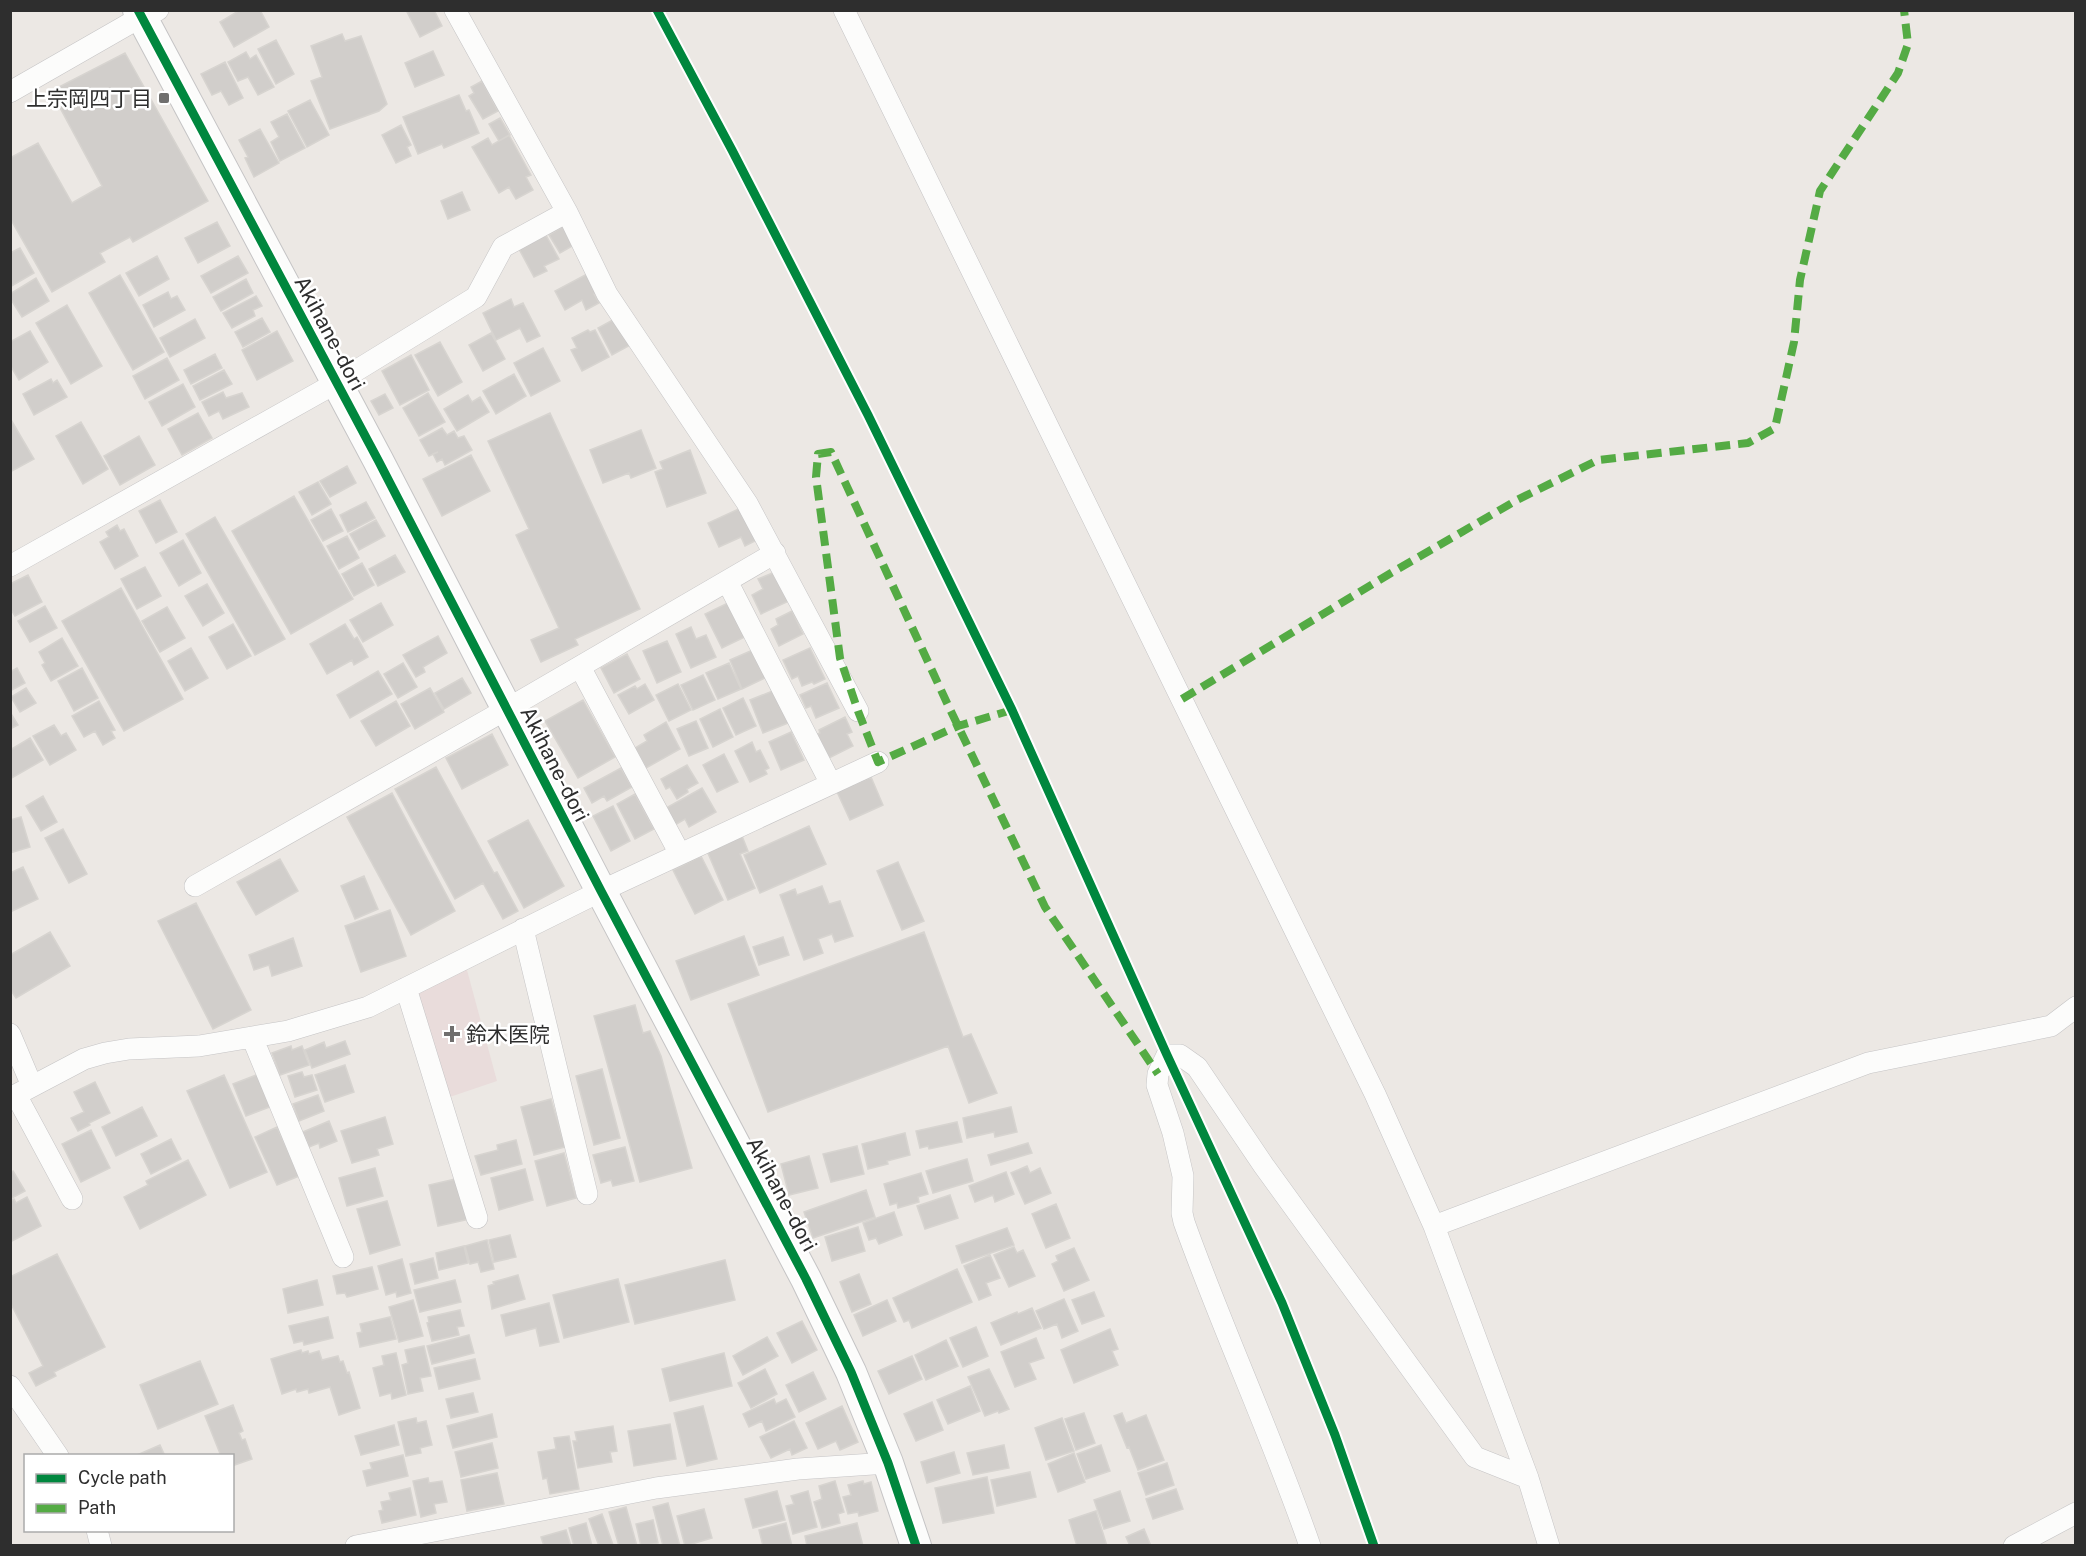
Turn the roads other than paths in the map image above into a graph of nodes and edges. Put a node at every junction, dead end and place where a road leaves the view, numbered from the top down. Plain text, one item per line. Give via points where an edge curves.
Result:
1 (455, 10) edge
2 (844, 10) edge
3 (146, 13) edge
4 (10, 92) edge
5 (567, 212) junction
6 (336, 383) junction
7 (775, 553) junction
8 (10, 566) edge
9 (727, 581) junction
10 (580, 667) junction
11 (507, 710) junction
12 (858, 711) dead end
13 (878, 762) dead end
14 (831, 784) junction
15 (680, 854) junction
16 (195, 886) dead end
17 (601, 891) junction
18 (523, 929) junction
19 (406, 988) junction
20 (2076, 1007) edge
21 (10, 1034) edge
22 (252, 1037) junction
23 (20, 1093) edge
24 (586, 1194) dead end
25 (72, 1199) dead end
26 (477, 1218) dead end
27 (1434, 1226) junction
28 (343, 1257) dead end
29 (10, 1386) edge
30 (57, 1454) edge
31 (888, 1463) junction
32 (1528, 1478) junction
33 (2076, 1513) edge
34 (356, 1545) edge
35 (916, 1545) edge
36 (1310, 1545) edge
37 (1549, 1545) edge
38 (2014, 1545) edge

1 - 5 street
2 - 27 street via 1360,1063
3 - 4 street
3 - 6 street, Akihane-dori
5 - 6 street via 503,247 476,297
5 - 7 street via 607,294 747,503
6 - 8 street
6 - 11 street, Akihane-dori
7 - 9 street
7 - 12 street
9 - 10 street
9 - 14 street
10 - 11 street
10 - 15 street
11 - 16 street
11 - 17 street, Akihane-dori
13 - 14 street
14 - 15 street
15 - 17 street
17 - 18 street
17 - 31 street, Akihane-dori via 806,1279 851,1372
18 - 19 street
18 - 24 street
19 - 22 street via 368,1007 288,1031
19 - 26 street
20 - 27 street via 2051,1026 1868,1063
21 - 23 street
22 - 23 street via 200,1046 105,1053 84,1059
22 - 28 street
23 - 25 street
27 - 32 street
29 - 30 street
31 - 34 street via 798,1469 656,1488
31 - 35 street, Akihane-dori
32 - 36 street via 1475,1457 1197,1067 1180,1055 1167,1055 1157,1085 1183,1176 1184,1222
32 - 37 street
33 - 38 street

